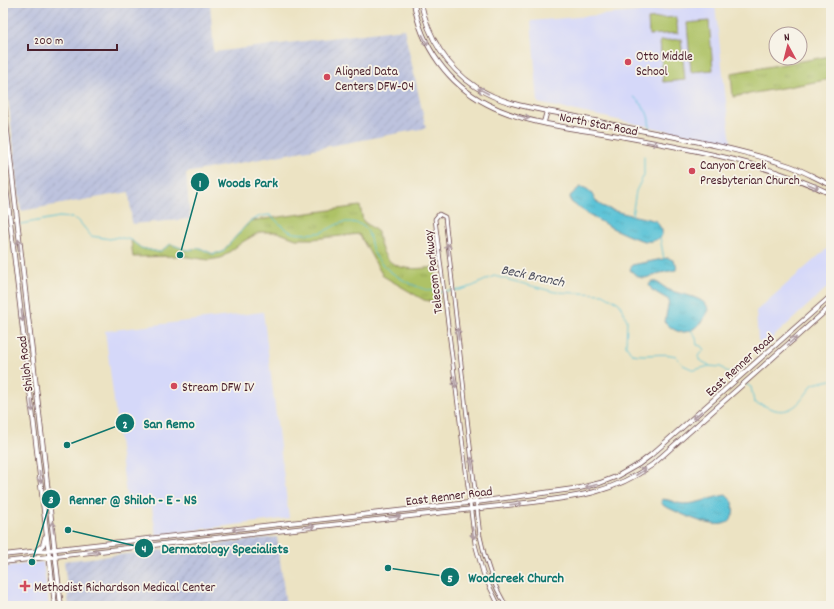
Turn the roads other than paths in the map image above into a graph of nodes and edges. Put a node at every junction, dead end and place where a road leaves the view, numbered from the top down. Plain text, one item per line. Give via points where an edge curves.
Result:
1 (414, 3) edge
2 (422, 5) edge
3 (415, 9) junction
4 (3, 95) edge
5 (547, 111) junction
6 (4, 121) edge
7 (544, 122) junction
8 (618, 127) junction
9 (617, 136) junction
10 (3, 160) edge
11 (804, 172) junction
12 (800, 181) junction
13 (831, 185) edge
14 (831, 194) edge
15 (14, 196) junction
16 (7, 197) junction
17 (831, 296) edge
18 (831, 306) edge
19 (31, 340) junction
20 (25, 341) junction
21 (758, 361) junction
22 (763, 367) junction
23 (49, 494) junction
24 (43, 495) junction
25 (477, 502) junction
26 (469, 503) junction
27 (470, 508) junction
28 (478, 508) junction
29 (44, 511) junction
30 (356, 516) junction
31 (357, 522) junction
32 (164, 537) junction
33 (166, 544) junction
34 (55, 549) junction
35 (48, 550) junction
36 (34, 552) junction
37 (3, 555) edge
38 (55, 556) junction
39 (48, 557) junction
40 (3, 562) edge
41 (55, 605) edge
42 (61, 605) edge
43 (499, 606) edge
44 (506, 606) edge

1 - 3 main road, North Star Road
2 - 3 main road
5 -> 2 main road, North Star Road via 498,98 465,79 443,56 436,44 427,25
3 -> 7 main road, North Star Road via 422,33 434,56 458,84 487,104
4 - 6 main road, Shiloh Road
5 - 7 main road
5 - 8 main road, North Star Road
6 - 15 main road, Shiloh Road
7 - 9 main road, North Star Road
8 - 9 main road
8 - 11 main road, North Star Road via 764,158
9 -> 12 main road, North Star Road via 712,155 771,170
10 - 16 main road, Shiloh Road
11 - 12 main road
11 - 13 main road, North Star Road
12 -> 14 main road, North Star Road
15 - 16 main road
19 -> 15 main road, Shiloh Road
16 -> 20 main road, Shiloh Road
17 - 21 main road, East Renner Road
22 -> 18 main road, East Renner Road
19 - 20 main road
19 - 23 main road, Shiloh Road
20 -> 24 main road, Shiloh Road
21 - 22 main road
21 -> 25 main road, East Renner Road via 650,455 618,476 590,486
28 -> 22 main road, East Renner Road via 580,496 614,486 652,464
23 - 24 main road
34 -> 23 main road, Shiloh Road
24 - 29 main road, Shiloh Road
25 - 26 main road, East Renner Road
25 -> 26 street, Telecom Parkway via 445,218 439,214 435,219
25 - 28 street, Telecom Parkway
26 - 27 street, Telecom Parkway
26 - 30 main road, East Renner Road
27 - 28 main road, East Renner Road
31 -> 27 main road, East Renner Road
27 -> 43 street, Telecom Parkway via 477,555 488,586
28 - 44 street, Telecom Parkway via 483,554
29 - 35 main road, Shiloh Road
29 - 36 main road via 42,514 45,541 39,550
30 - 31 main road
30 -> 32 main road, East Renner Road
33 -> 31 main road, East Renner Road
32 - 33 main road
32 - 34 main road, East Renner Road
38 -> 33 main road, East Renner Road
34 - 35 main road, East Renner Road
34 - 38 main road, Shiloh Road
35 - 36 main road, East Renner Road
35 - 39 main road, Shiloh Road
36 - 37 main road, East Renner Road
38 - 39 main road, East Renner Road
38 - 42 main road, Shiloh Road
39 - 40 main road, East Renner Road
39 - 41 main road, Shiloh Road
41 - 42 main road

